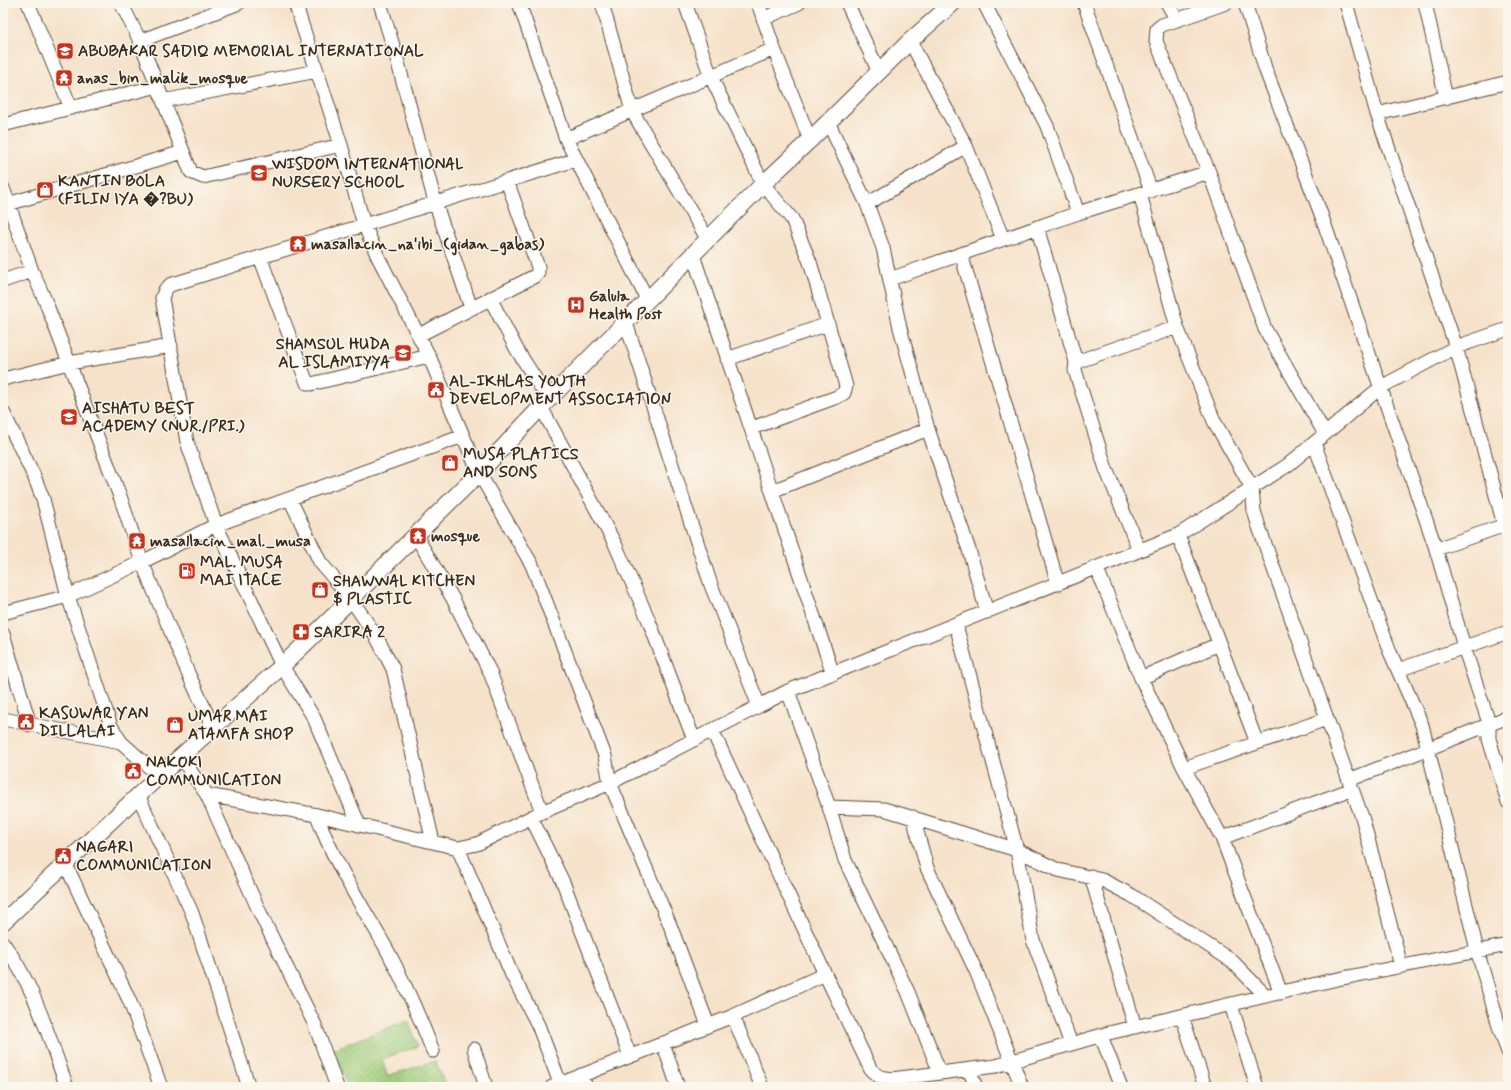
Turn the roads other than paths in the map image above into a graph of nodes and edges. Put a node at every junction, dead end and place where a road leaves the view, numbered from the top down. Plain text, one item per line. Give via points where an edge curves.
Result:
1 (28, 3) edge
2 (121, 3) edge
3 (239, 3) edge
4 (295, 3) edge
5 (380, 3) edge
6 (518, 3) edge
7 (602, 3) edge
8 (685, 3) edge
9 (758, 3) edge
10 (799, 3) edge
11 (847, 3) edge
12 (984, 3) edge
13 (1084, 3) edge
14 (1168, 3) edge
15 (1226, 3) edge
16 (1245, 3) edge
17 (1346, 3) edge
18 (1425, 3) edge
19 (948, 5) edge
20 (763, 19) junction
21 (1177, 20) junction
22 (140, 41) junction
23 (910, 41) junction
24 (774, 49) junction
25 (317, 71) junction
26 (879, 72) junction
27 (711, 77) junction
28 (1508, 82) edge
29 (158, 86) junction
30 (1446, 98) junction
31 (163, 101) junction
32 (71, 108) junction
33 (632, 111) junction
34 (1377, 114) junction
35 (828, 122) junction
36 (3, 125) edge
37 (566, 139) junction
38 (810, 140) junction
39 (341, 145) junction
40 (966, 146) junction
41 (183, 152) junction
42 (575, 160) junction
43 (1209, 172) junction
44 (507, 181) junction
45 (762, 184) junction
46 (3, 188) edge
47 (1145, 192) junction
48 (435, 202) junction
49 (8, 204) junction
50 (867, 204) junction
51 (1078, 213) junction
52 (364, 224) junction
53 (1037, 227) junction
54 (1003, 239) junction
55 (708, 240) junction
56 (961, 254) junction
57 (693, 255) junction
58 (260, 257) junction
59 (32, 271) junction
60 (890, 280) junction
61 (3, 281) edge
62 (490, 298) junction
63 (648, 301) junction
64 (471, 308) junction
65 (626, 323) junction
66 (828, 324) junction
67 (1177, 327) junction
68 (1508, 329) edge
69 (419, 335) junction
70 (171, 346) junction
71 (1456, 347) junction
72 (429, 356) junction
73 (727, 359) junction
74 (1076, 362) junction
75 (69, 363) junction
76 (3, 380) edge
77 (1381, 387) junction
78 (545, 404) junction
79 (3, 412) edge
80 (752, 428) junction
81 (928, 429) junction
82 (1325, 434) junction
83 (463, 436) junction
84 (1314, 443) junction
85 (479, 473) junction
86 (1252, 488) junction
87 (772, 491) junction
88 (290, 498) junction
89 (1506, 524) edge
90 (216, 525) junction
91 (1178, 535) junction
92 (416, 536) junction
93 (1436, 548) junction
94 (1139, 550) junction
95 (142, 562) junction
96 (1097, 569) junction
97 (1058, 584) junction
98 (68, 596) junction
99 (351, 600) junction
100 (987, 612) junction
101 (3, 614) edge
102 (956, 625) junction
103 (1508, 632) edge
104 (3, 634) edge
105 (1219, 644) junction
106 (1464, 647) junction
107 (282, 666) junction
108 (1398, 670) junction
109 (833, 674) junction
110 (1142, 678) junction
111 (788, 692) junction
112 (759, 706) junction
113 (1508, 717) edge
114 (3, 719) edge
115 (1327, 719) junction
116 (1489, 723) junction
117 (30, 725) junction
118 (213, 727) junction
119 (712, 730) junction
120 (694, 740) junction
121 (121, 742) junction
122 (1257, 743) junction
123 (1426, 748) junction
124 (180, 756) junction
125 (1184, 768) junction
126 (159, 776) junction
127 (610, 783) junction
128 (1350, 785) junction
129 (207, 795) junction
130 (138, 796) junction
131 (1508, 802) edge
132 (829, 807) junction
133 (318, 815) junction
134 (537, 815) junction
135 (912, 817) junction
136 (359, 825) junction
137 (1222, 838) junction
138 (433, 842) junction
139 (458, 848) junction
140 (1017, 850) junction
141 (66, 865) junction
142 (1091, 876) junction
143 (3, 922) edge
144 (3, 943) edge
145 (1508, 945) edge
146 (1477, 950) junction
147 (1401, 966) junction
148 (825, 974) junction
149 (1281, 993) junction
150 (1266, 996) junction
151 (1231, 1005) junction
152 (734, 1016) junction
153 (1182, 1016) junction
154 (708, 1025) junction
155 (1135, 1027) junction
156 (1101, 1036) junction
157 (663, 1043) junction
158 (1071, 1044) junction
159 (474, 1049) dead end
160 (433, 1051) dead end
161 (1508, 1052) edge
162 (630, 1056) junction
163 (1012, 1062) junction
164 (969, 1069) junction
165 (940, 1073) junction
166 (581, 1075) junction
167 (911, 1082) edge
168 (556, 1085) edge
169 (67, 1087) edge
170 (161, 1087) edge
171 (248, 1087) edge
172 (337, 1087) edge
173 (486, 1087) edge
174 (586, 1087) edge
175 (678, 1087) edge
176 (762, 1087) edge
177 (976, 1087) edge
178 (1022, 1087) edge
179 (1121, 1087) edge
180 (1205, 1087) edge
181 (1257, 1087) edge

1 - 32 street
2 - 22 street
3 - 22 street
4 - 25 street
5 - 48 street
6 - 37 street
7 - 33 street
8 - 27 street
9 - 20 street
10 - 20 street
11 - 26 street
12 - 51 street via 1047,126
13 - 47 street
14 - 21 street
15 - 21 street
16 - 77 street via 1266,71 1321,214
17 - 34 street
18 - 30 street
19 - 23 street
20 - 24 street
21 - 43 street via 1157,29 1156,41
22 - 29 street
23 - 26 street
23 - 40 street
24 - 27 street
24 - 38 street
25 - 31 street
25 - 39 street
26 - 35 street
27 - 33 street
27 - 45 street
28 - 30 street
29 - 31 street
29 - 32 street
30 - 34 street
31 - 41 street
32 - 36 street
33 - 37 street
33 - 55 street
34 - 71 street
35 - 38 street
35 - 50 street
37 - 42 street
38 - 45 street
39 - 41 street via 203,177 191,172
39 - 52 street
40 - 50 street
40 - 54 street
41 - 49 street
42 - 44 street
42 - 63 street
43 - 47 street
43 - 82 street via 1265,329
44 - 48 street
44 - 62 street via 538,273
45 - 55 street
45 - 66 street via 792,219 810,262
46 - 49 street
47 - 51 street
47 - 67 street
48 - 52 street
48 - 64 street
49 - 59 street
50 - 60 street via 883,248
51 - 53 street
52 - 58 street
52 - 69 street via 377,255
53 - 54 street
53 - 74 street
54 - 56 street
55 - 57 street
56 - 60 street
56 - 97 street
57 - 63 street
57 - 73 street
58 - 70 street via 164,290 162,298
58 - 72 street via 307,383
59 - 61 street
59 - 75 street
60 - 81 street via 900,328
62 - 64 street
62 - 78 street
63 - 65 street
64 - 69 street
65 - 78 street
65 - 112 street via 712,585
66 - 73 street
66 - 80 street via 846,386 844,393
67 - 74 street
67 - 86 street via 1214,421
68 - 71 street
69 - 72 street
70 - 75 street
70 - 90 street via 187,442
71 - 77 street
71 - 89 street
72 - 83 street
73 - 80 street
74 - 94 street via 1076,370 1106,469
75 - 76 street
75 - 95 street via 121,498
77 - 82 street
77 - 93 street
78 - 85 street
78 - 120 street via 616,544 649,621
79 - 98 street via 43,499
80 - 87 street
81 - 87 street
81 - 100 street
82 - 84 street
83 - 85 street
83 - 88 street
84 - 86 street via 1288,465
84 - 108 street
85 - 92 street
85 - 127 street via 532,565 606,756
86 - 91 street
86 - 115 street via 1254,511 1260,530
87 - 109 street
88 - 90 street
88 - 99 street via 320,562
89 - 93 street
90 - 95 street
90 - 107 street
91 - 94 street
91 - 105 street
92 - 99 street
92 - 134 street via 453,599 490,672
93 - 106 street
94 - 96 street
95 - 98 street
95 - 118 street
96 - 97 street
96 - 110 street
97 - 100 street
98 - 101 street
98 - 121 street via 110,726
99 - 107 street
99 - 138 street via 376,636 393,669
100 - 102 street
102 - 109 street
102 - 140 street
103 - 106 street
104 - 117 street
105 - 110 street
105 - 122 street
106 - 108 street
106 - 116 street
107 - 118 street
107 - 136 street via 314,718
108 - 123 street via 1422,725
109 - 111 street
110 - 125 street
111 - 112 street
111 - 132 street
112 - 119 street
113 - 116 street
114 - 117 street
115 - 122 street
115 - 128 street
116 - 123 street
116 - 131 street via 1489,739
117 - 121 street
118 - 124 street
119 - 120 street
119 - 148 street
120 - 127 street
121 - 126 street
122 - 125 street
123 - 128 street
123 - 146 street
124 - 126 street
124 - 129 street
125 - 137 street
126 - 130 street
127 - 134 street
127 - 154 street
128 - 137 street
128 - 147 street via 1363,820
129 - 133 street
129 - 172 street via 261,915 315,1025
130 - 141 street
130 - 171 street via 192,913
132 - 135 street via 884,809
132 - 165 street via 845,860 908,992
133 - 136 street
133 - 160 street via 323,833 405,985
134 - 139 street via 477,844
134 - 162 street
135 - 140 street
135 - 163 street via 927,868 976,971
136 - 138 street
137 - 149 street
138 - 139 street
139 - 168 street via 512,975 538,1025
140 - 142 street via 1058,870
140 - 158 street via 1034,940
141 - 143 street
141 - 170 street via 130,1002
142 - 150 street via 1131,895 1232,961
142 - 155 street
144 - 169 street via 18,963 34,998
145 - 146 street
146 - 147 street
146 - 161 street
147 - 149 street
148 - 152 street
148 - 167 street via 871,1070 880,1077
149 - 150 street
150 - 151 street
151 - 153 street
151 - 181 street
152 - 154 street
152 - 176 street
153 - 155 street
153 - 180 street
154 - 157 street
155 - 156 street
156 - 158 street
156 - 179 street
157 - 162 street
157 - 175 street
158 - 163 street
159 - 173 street
162 - 166 street
163 - 164 street
163 - 178 street
164 - 165 street
164 - 177 street
165 - 167 street
166 - 168 street
166 - 174 street

